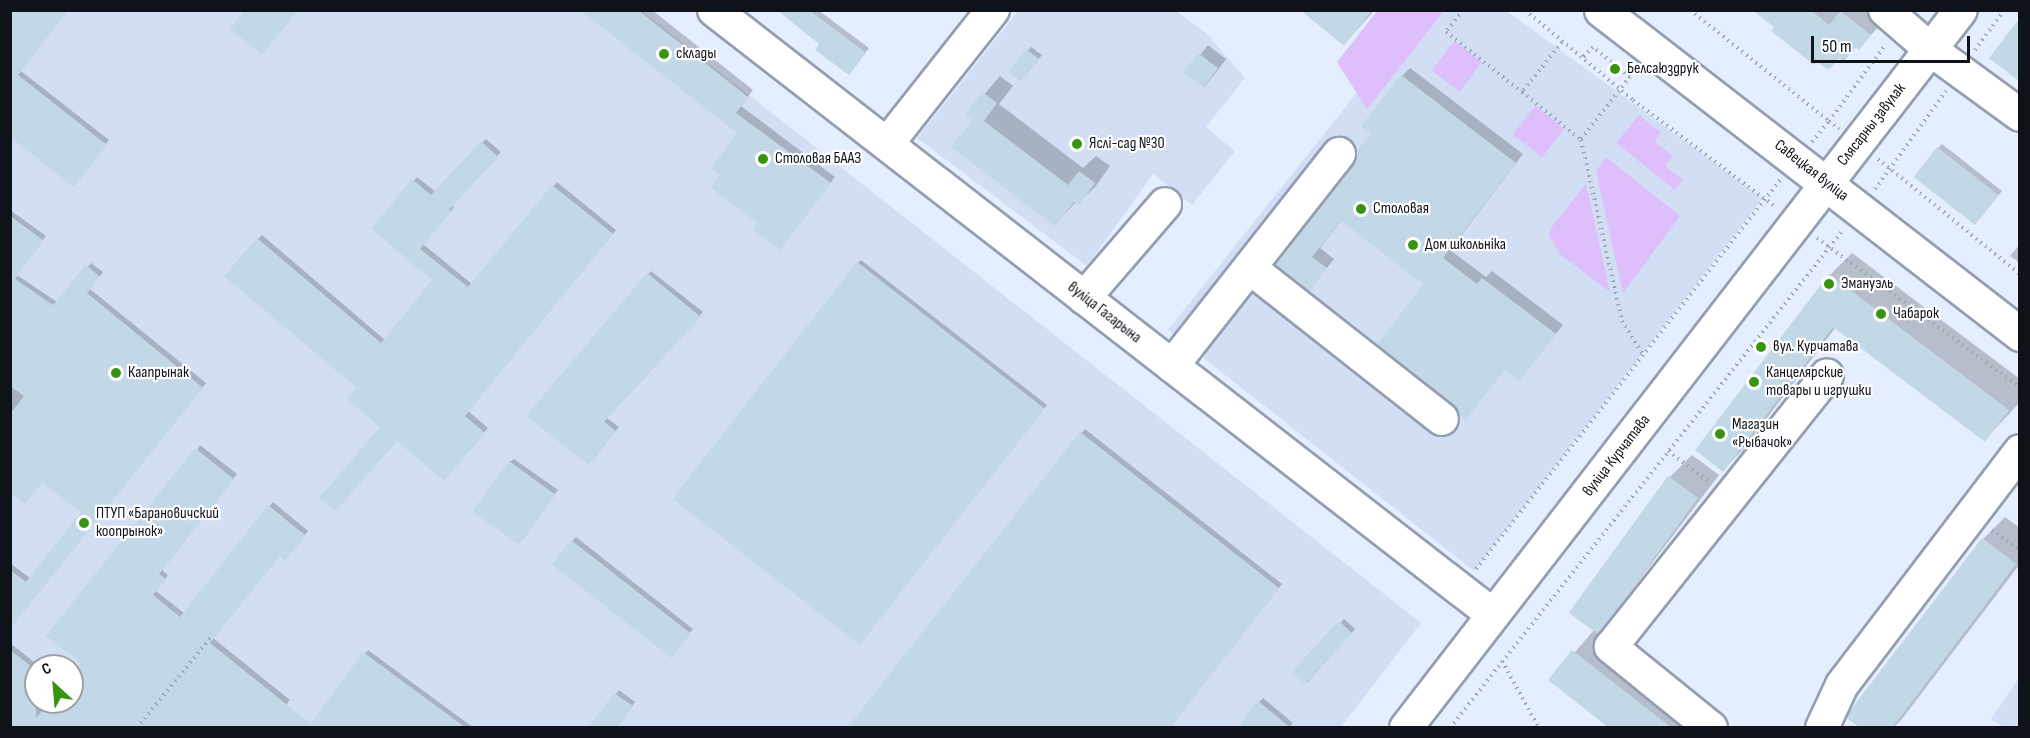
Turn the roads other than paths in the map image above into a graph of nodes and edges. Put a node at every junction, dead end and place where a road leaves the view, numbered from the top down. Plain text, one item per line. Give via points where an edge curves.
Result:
1 (714, 10) edge
2 (993, 10) edge
3 (1601, 10) edge
4 (1961, 10) edge
5 (1893, 17) edge
6 (1931, 50) junction
7 (2019, 115) edge
8 (887, 144) junction
9 (1339, 154) dead end
10 (1827, 183) junction
11 (1165, 204) dead end
12 (1250, 268) junction
13 (1084, 298) junction
14 (2019, 334) edge
15 (1172, 366) junction
16 (1827, 375) dead end
17 (1442, 419) dead end
18 (2019, 451) edge
19 (1493, 615) junction
20 (1406, 728) edge
21 (1711, 728) edge
22 (1822, 728) edge

1 - 8 street, вуліца Гагарына
2 - 8 street
3 - 10 main road, Савецкая вуліца
4 - 6 street, Слясарны завулак
5 - 6 street
6 - 7 street
6 - 10 street, Слясарны завулак
8 - 13 street, вуліца Гагарына
9 - 12 street
10 - 14 main road, Савецкая вуліца
10 - 19 street, вуліца Курчатава
11 - 13 street
12 - 15 street
12 - 17 street
13 - 15 street, вуліца Гагарына
15 - 19 street, вуліца Гагарына
16 - 21 street via 1611,647
18 - 22 street via 1842,685
19 - 20 street, вуліца Курчатава

